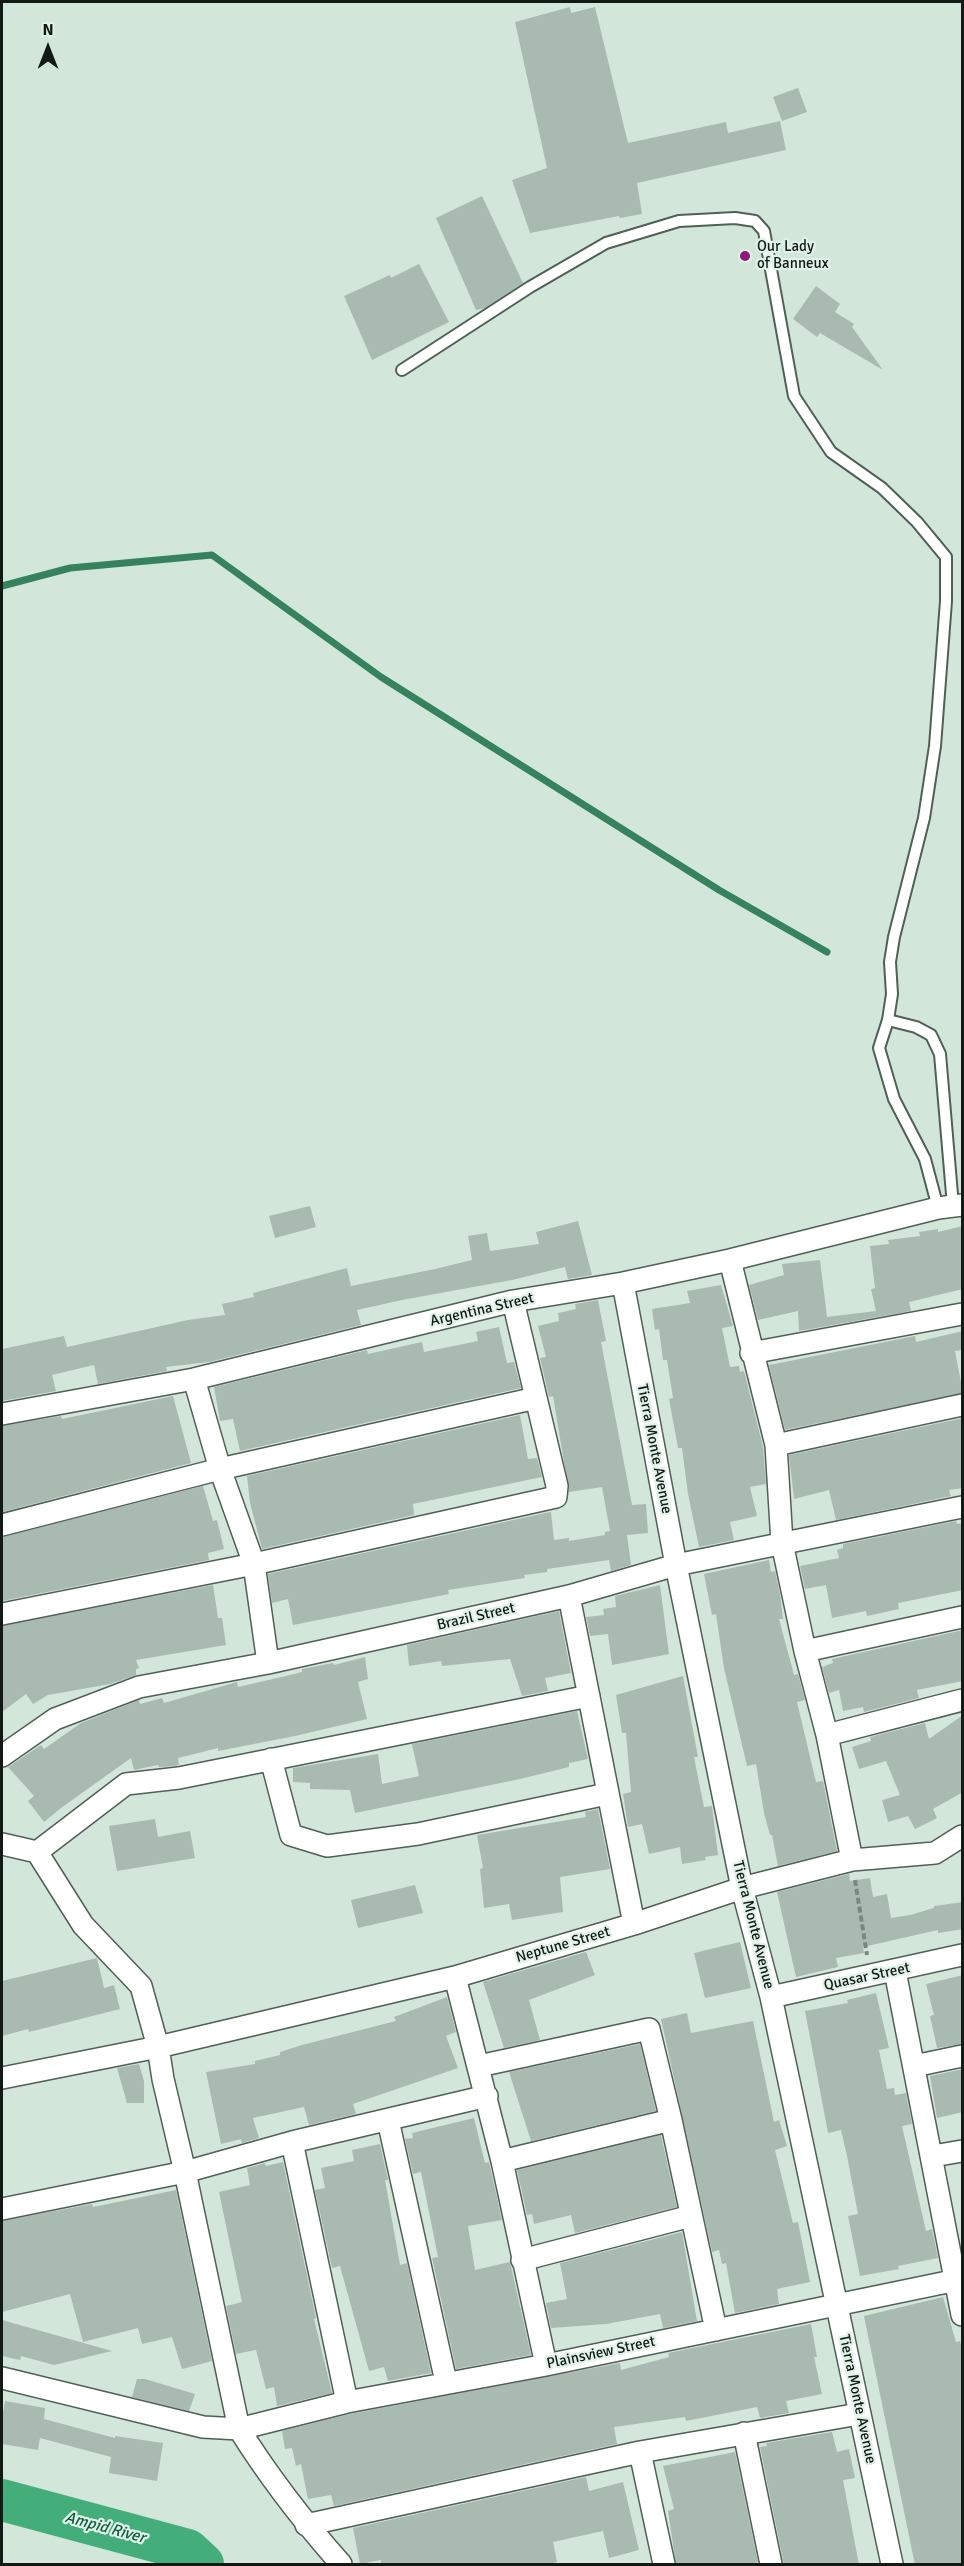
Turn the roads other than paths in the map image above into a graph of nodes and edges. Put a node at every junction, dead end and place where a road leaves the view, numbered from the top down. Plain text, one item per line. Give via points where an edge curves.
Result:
1 (402, 370) dead end
2 (888, 1020) junction
3 (952, 1206) edge
4 (729, 1260) junction
5 (623, 1282) junction
6 (513, 1301) junction
7 (963, 1314) edge
8 (751, 1353) junction
9 (194, 1378) junction
10 (536, 1398) junction
11 (963, 1405) edge
12 (2, 1414) edge
13 (776, 1445) junction
14 (220, 1469) junction
15 (963, 1507) edge
16 (2, 1525) edge
17 (782, 1543) junction
18 (254, 1564) junction
19 (676, 1565) junction
20 (569, 1596) junction
21 (2, 1614) edge
22 (963, 1617) edge
23 (805, 1651) junction
24 (268, 1663) junction
25 (589, 1696) junction
26 (963, 1700) edge
27 (828, 1735) junction
28 (2, 1756) edge
29 (271, 1759) junction
30 (607, 1794) junction
31 (963, 1836) edge
32 (2, 1844) edge
33 (38, 1851) junction
34 (852, 1860) junction
35 (742, 1888) junction
36 (634, 1924) junction
37 (963, 1955) edge
38 (895, 1971) junction
39 (455, 1977) junction
40 (771, 1997) junction
41 (158, 2047) junction
42 (963, 2056) edge
43 (479, 2066) junction
44 (914, 2066) junction
45 (2, 2078) edge
46 (487, 2096) junction
47 (388, 2120) junction
48 (671, 2120) junction
49 (292, 2142) junction
50 (963, 2151) edge
51 (933, 2156) junction
52 (502, 2161) junction
53 (185, 2172) junction
54 (2, 2209) edge
55 (691, 2216) junction
56 (522, 2260) junction
57 (959, 2280) edge
58 (837, 2306) junction
59 (963, 2315) edge
60 (716, 2330) junction
61 (546, 2365) junction
62 (2, 2378) edge
63 (446, 2382) junction
64 (347, 2402) junction
65 (859, 2414) junction
66 (239, 2429) junction
67 (744, 2433) junction
68 (640, 2452) junction
69 (306, 2525) junction
70 (340, 2565) edge
71 (664, 2565) edge
72 (771, 2565) edge
73 (892, 2565) edge

1 - 2 lane via 606,243 679,221 735,218 755,221 764,231 794,396 831,452 882,488 946,557 935,746 924,818 894,937
2 - 3 lane via 879,1048 894,1100
2 - 3 lane via 931,1035 940,1054
3 - 4 street, Argentina Street
4 - 5 street, Argentina Street
4 - 8 street
5 - 6 street, Argentina Street
5 - 19 street, Tierra Monte Avenue
6 - 9 street, Argentina Street
6 - 10 street
7 - 8 street
8 - 13 street
9 - 12 street, Argentina Street
9 - 14 street
10 - 14 street
10 - 18 street via 557,1486 556,1497
11 - 13 street
13 - 17 street
14 - 16 street
14 - 18 street
15 - 17 street, Brazil Street
17 - 19 street, Brazil Street
17 - 23 street
18 - 21 street
18 - 24 street
19 - 20 street, Brazil Street
19 - 35 street, Tierra Monte Avenue
20 - 24 street, Brazil Street
20 - 25 street
22 - 23 street
23 - 27 street
24 - 28 street, Brazil Street via 139,1687 54,1719
25 - 29 street
25 - 30 street
26 - 27 street
27 - 34 street
29 - 30 street via 291,1835 327,1846 418,1834
29 - 33 street via 179,1778 126,1784
30 - 36 street
31 - 34 street, Neptune Street via 935,1853
32 - 33 street
33 - 41 street via 83,1925 141,1986
34 - 35 street, Neptune Street
35 - 36 street, Neptune Street
35 - 40 street, Tierra Monte Avenue
36 - 39 street, Neptune Street
37 - 38 street, Quasar Street
38 - 40 street, Quasar Street
38 - 44 street
39 - 41 street, Neptune Street
39 - 43 street
40 - 58 street, Tierra Monte Avenue
41 - 45 street, Neptune Street
41 - 53 street
42 - 44 street
43 - 46 street
43 - 48 street via 649,2029
44 - 51 street
46 - 47 street
46 - 52 street
47 - 49 street
47 - 63 street
48 - 52 street
48 - 55 street
49 - 53 street
49 - 64 street
50 - 51 street
51 - 57 street
52 - 56 street
53 - 54 street
53 - 66 street
55 - 56 street
55 - 60 street
56 - 61 street
57 - 58 street, Plainsview Street
57 - 59 street
58 - 60 street, Plainsview Street
58 - 65 street, Tierra Monte Avenue
60 - 61 street, Plainsview Street
61 - 63 street, Plainsview Street
62 - 66 street, Plainsview Street via 203,2427
63 - 64 street, Plainsview Street
64 - 66 street, Plainsview Street
65 - 67 street
65 - 73 street, Tierra Monte Avenue
66 - 69 street
67 - 68 street
67 - 72 street
68 - 69 street
68 - 71 street
69 - 70 street

